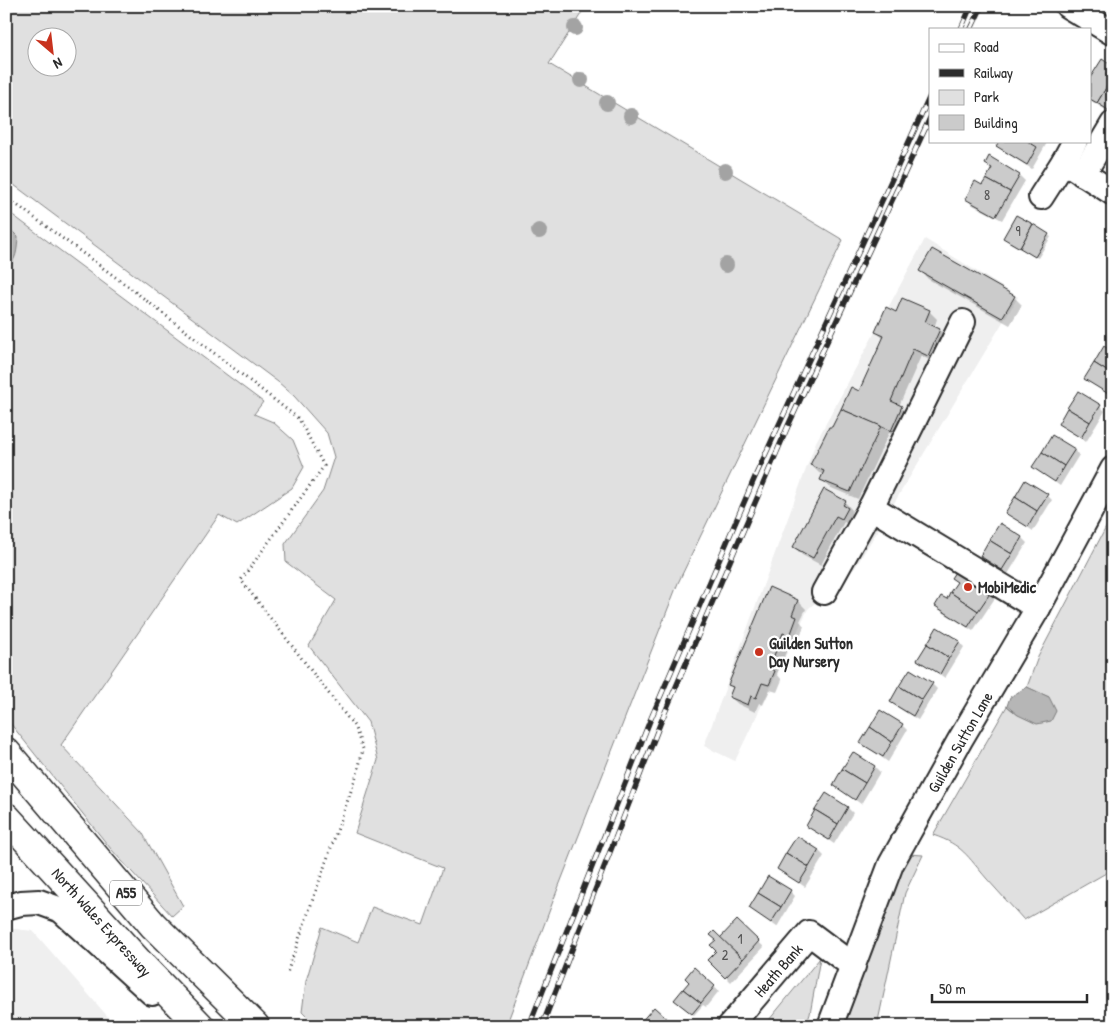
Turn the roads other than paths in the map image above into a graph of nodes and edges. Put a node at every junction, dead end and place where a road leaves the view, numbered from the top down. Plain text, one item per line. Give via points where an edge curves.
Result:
1 (1068, 6) edge
2 (1113, 33) edge
3 (1113, 124) edge
4 (1074, 159) edge
5 (1113, 193) edge
6 (1041, 197) dead end
7 (963, 322) dead end
8 (1113, 469) edge
9 (871, 507) junction
10 (824, 592) dead end
11 (1038, 608) junction
12 (6, 752) edge
13 (6, 817) edge
14 (6, 907) edge
15 (853, 966) junction
16 (188, 1026) edge
17 (200, 1026) edge
18 (255, 1026) edge
19 (730, 1026) edge
20 (830, 1026) edge

1 - 2 street
3 - 4 street
4 - 5 street
4 - 6 street
7 - 9 street
8 - 11 street, Guilden Sutton Lane
9 - 10 street
9 - 11 street
11 - 15 street, Guilden Sutton Lane via 891,864
12 - 18 highway, A55 via 153,924
13 - 17 highway, North Wales Expressway / A55
14 - 16 street via 39,902 61,910
15 - 19 street, Heath Bank via 809,933
15 - 20 street, Guilden Sutton Lane

